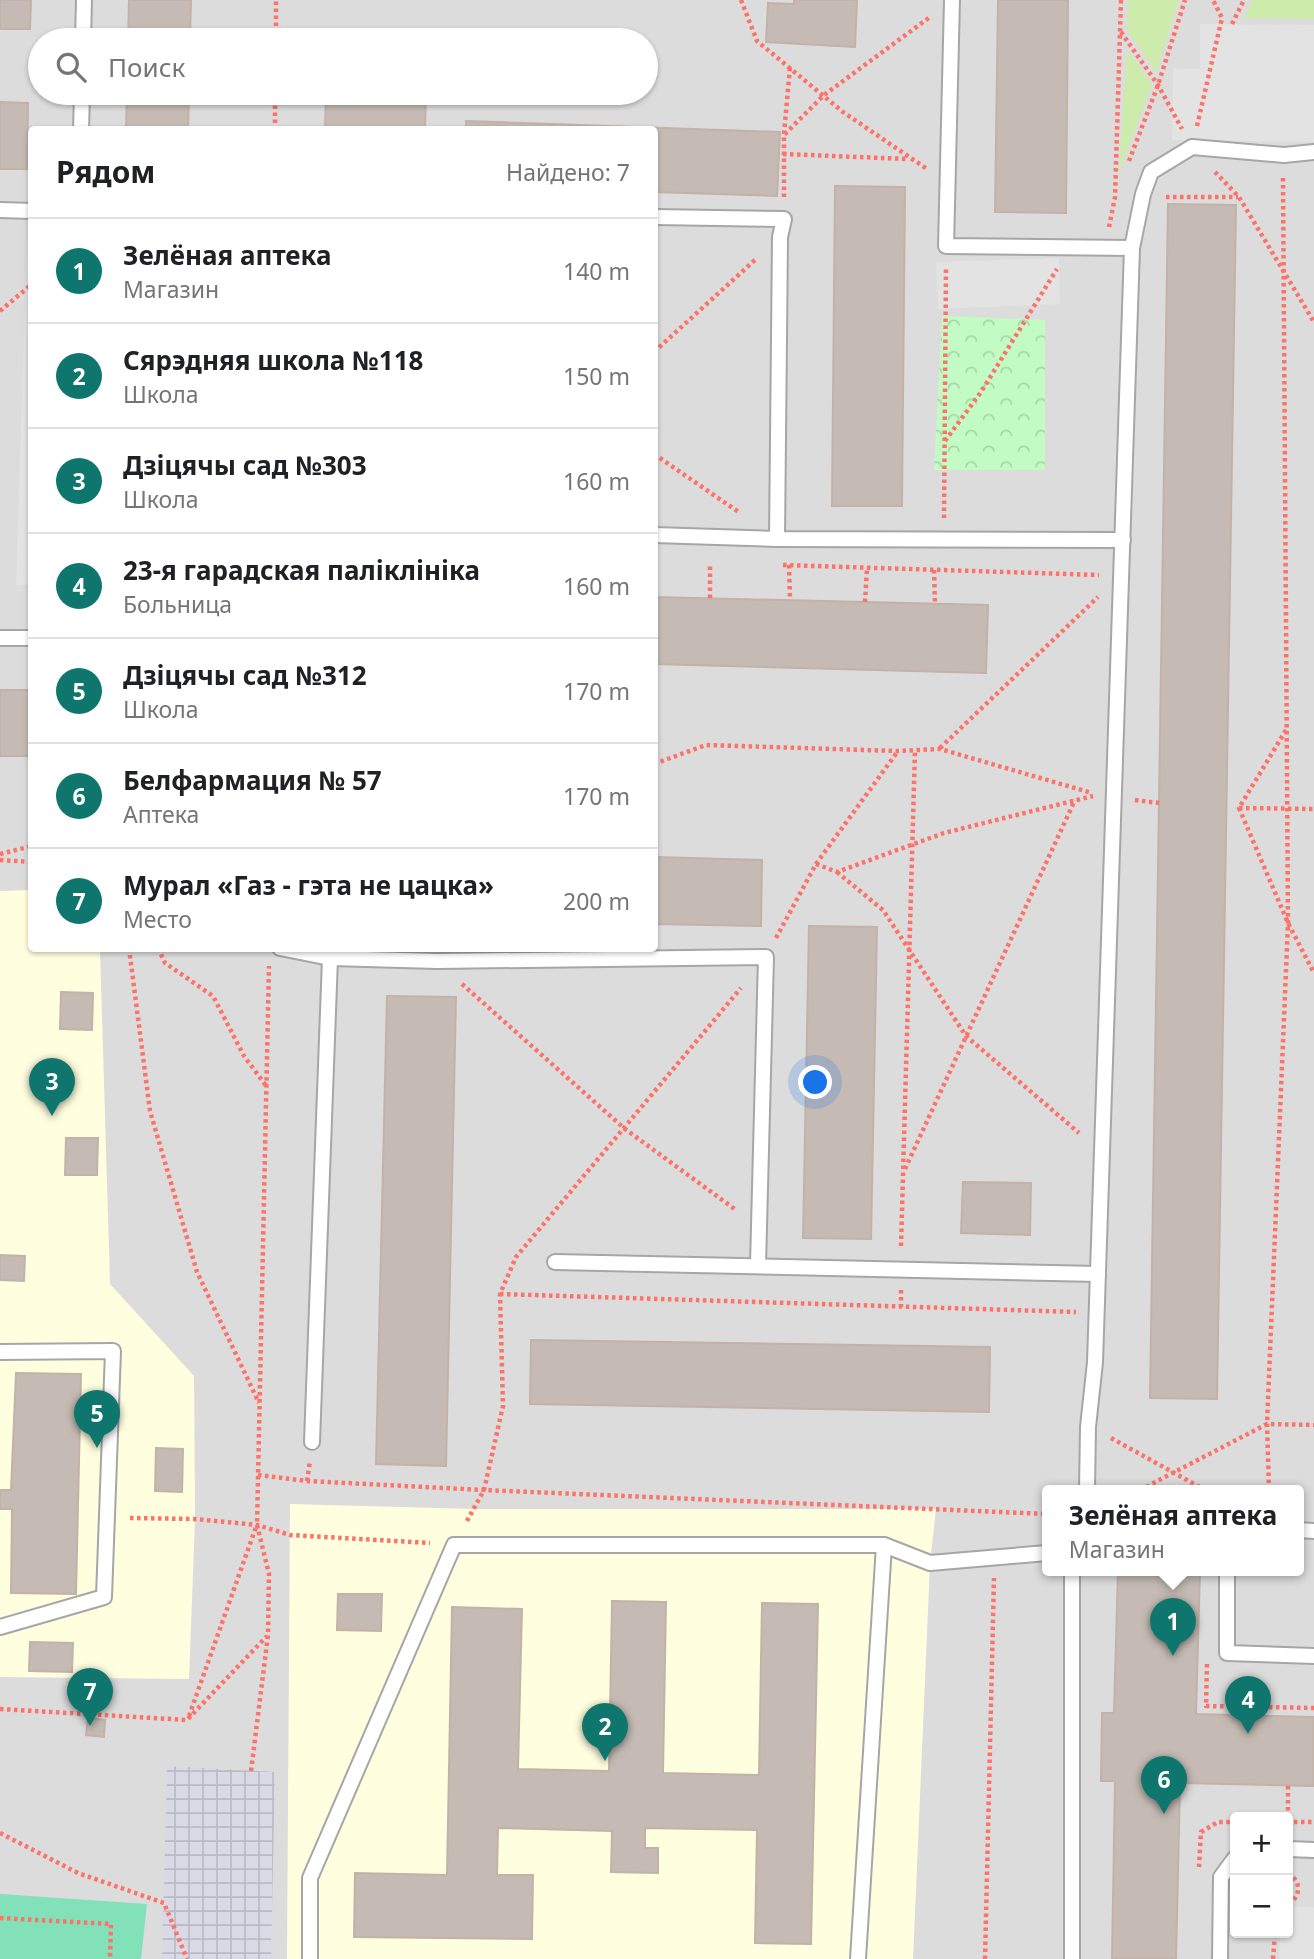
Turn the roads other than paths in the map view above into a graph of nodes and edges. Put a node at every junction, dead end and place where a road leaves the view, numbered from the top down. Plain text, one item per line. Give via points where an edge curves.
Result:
1 (83, 0) edge
2 (952, 0) edge
3 (83, 28) edge
4 (82, 105) edge
5 (81, 126) edge
6 (1314, 152) edge
7 (0, 210) edge
8 (28, 211) edge
9 (658, 217) edge
10 (1132, 248) junction
11 (658, 535) edge
12 (777, 539) junction
13 (1122, 540) junction
14 (0, 638) edge
15 (28, 638) edge
16 (300, 952) edge
17 (330, 958) junction
18 (555, 1262) dead end
19 (758, 1265) junction
20 (1098, 1274) junction
21 (0, 1352) edge
22 (312, 1442) dead end
23 (1087, 1485) edge
24 (884, 1545) junction
25 (1042, 1553) edge
26 (1072, 1576) edge
27 (1227, 1576) edge
28 (0, 1627) edge
29 (1314, 1656) edge
30 (1293, 1849) edge
31 (1314, 1850) edge
32 (1230, 1865) edge
33 (310, 1959) edge
34 (858, 1959) edge
35 (1072, 1959) edge
36 (1220, 1959) edge

1 - 3 lane
2 - 10 lane via 946,246
4 - 5 lane
6 - 10 lane via 1284,155 1192,147 1151,172
7 - 8 lane
9 - 12 lane via 784,219 780,237
10 - 13 lane
11 - 12 lane
12 - 13 lane
13 - 20 lane
14 - 15 lane
16 - 17 lane
17 - 19 lane via 766,957
17 - 22 lane
18 - 19 lane
19 - 20 lane
20 - 23 lane
21 - 28 lane via 113,1352 104,1597
24 - 25 lane via 930,1563
24 - 33 lane via 454,1545 310,1878
24 - 34 lane
26 - 35 lane
27 - 29 lane via 1227,1653
30 - 31 lane
32 - 36 lane via 1221,1877

